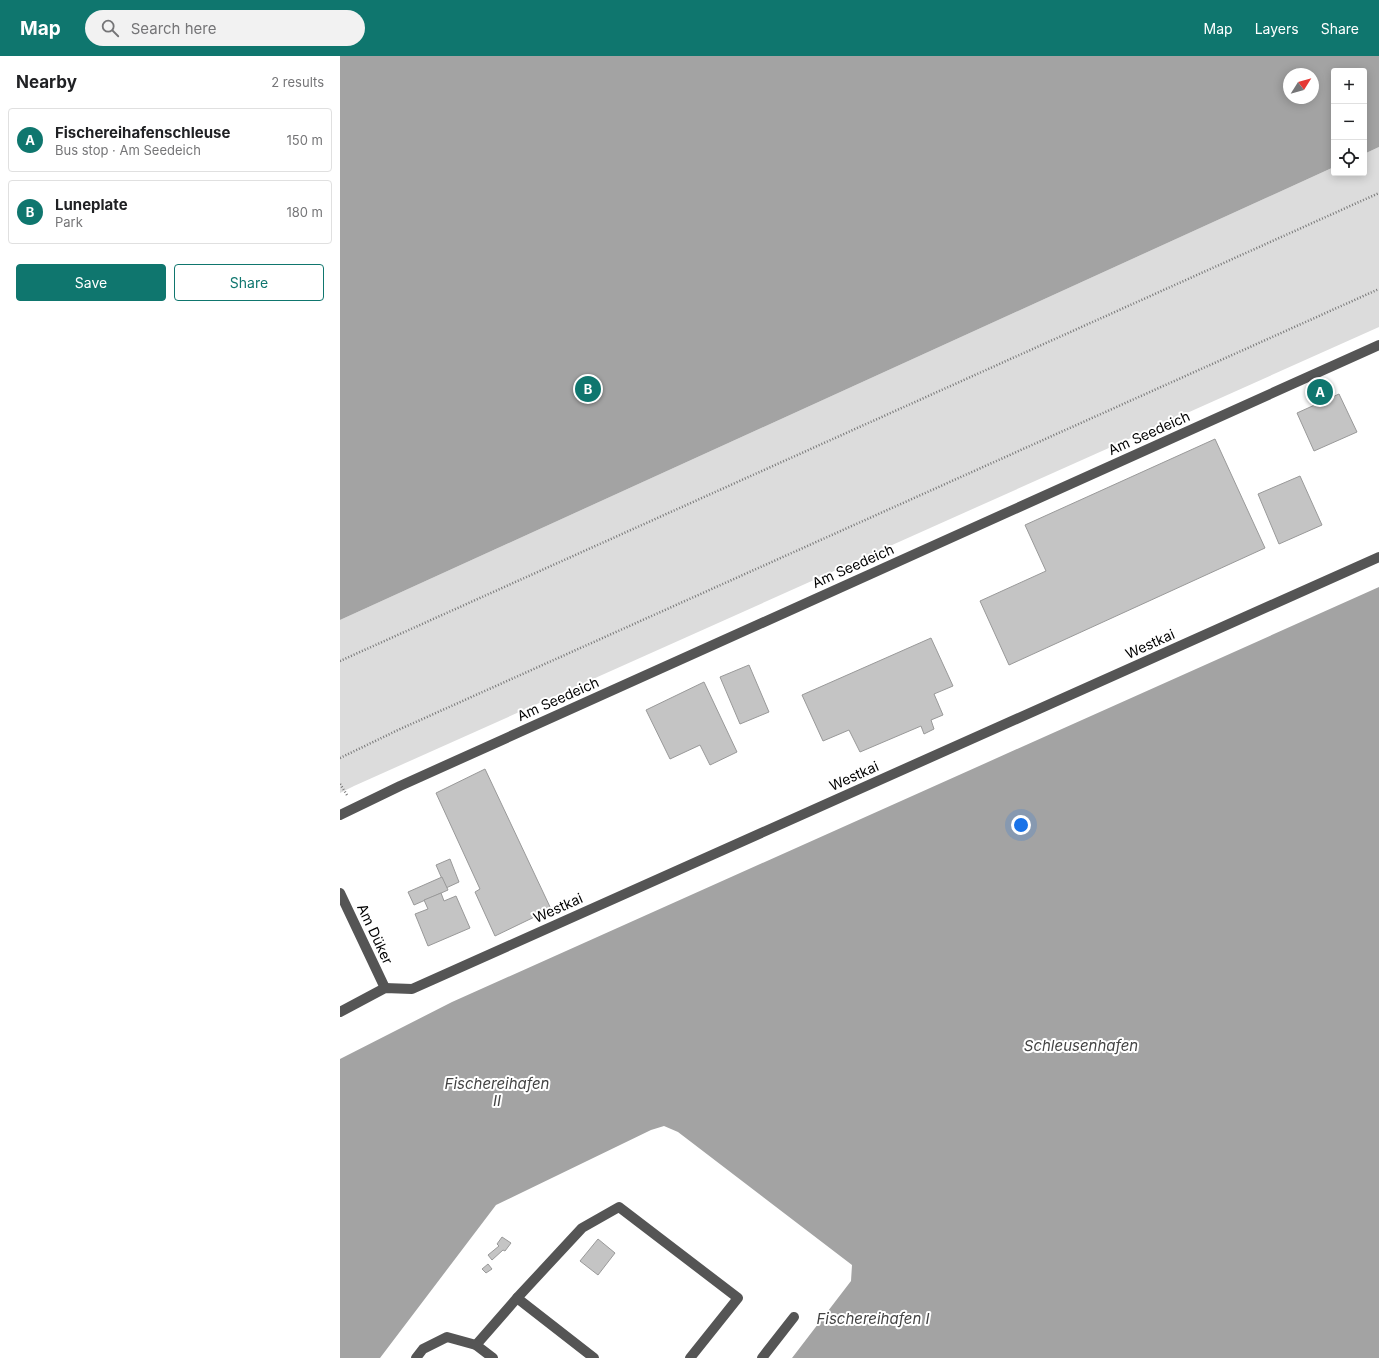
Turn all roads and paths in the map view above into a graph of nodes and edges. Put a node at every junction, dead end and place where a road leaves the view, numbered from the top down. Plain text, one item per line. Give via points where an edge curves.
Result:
1 (1379, 193) edge
2 (1379, 289) edge
3 (1379, 345) edge
4 (1379, 557) edge
5 (340, 661) edge
6 (340, 758) edge
7 (340, 815) edge
8 (340, 893) edge
9 (385, 988) junction
10 (340, 1012) edge
11 (517, 1298) junction
12 (794, 1317) dead end
13 (476, 1345) junction
14 (416, 1358) edge
15 (493, 1358) edge
16 (594, 1358) edge
17 (690, 1358) edge
18 (762, 1358) edge

1 - 5 path
2 - 6 path via 405,726
3 - 7 street, Am Seedeich
4 - 9 street, Westkai via 412,989
8 - 9 street, Am Düker
9 - 10 street
11 - 13 street
11 - 16 street
11 - 17 street via 582,1228 619,1207 738,1298
12 - 18 street
13 - 14 street via 447,1337 423,1349
13 - 15 street

